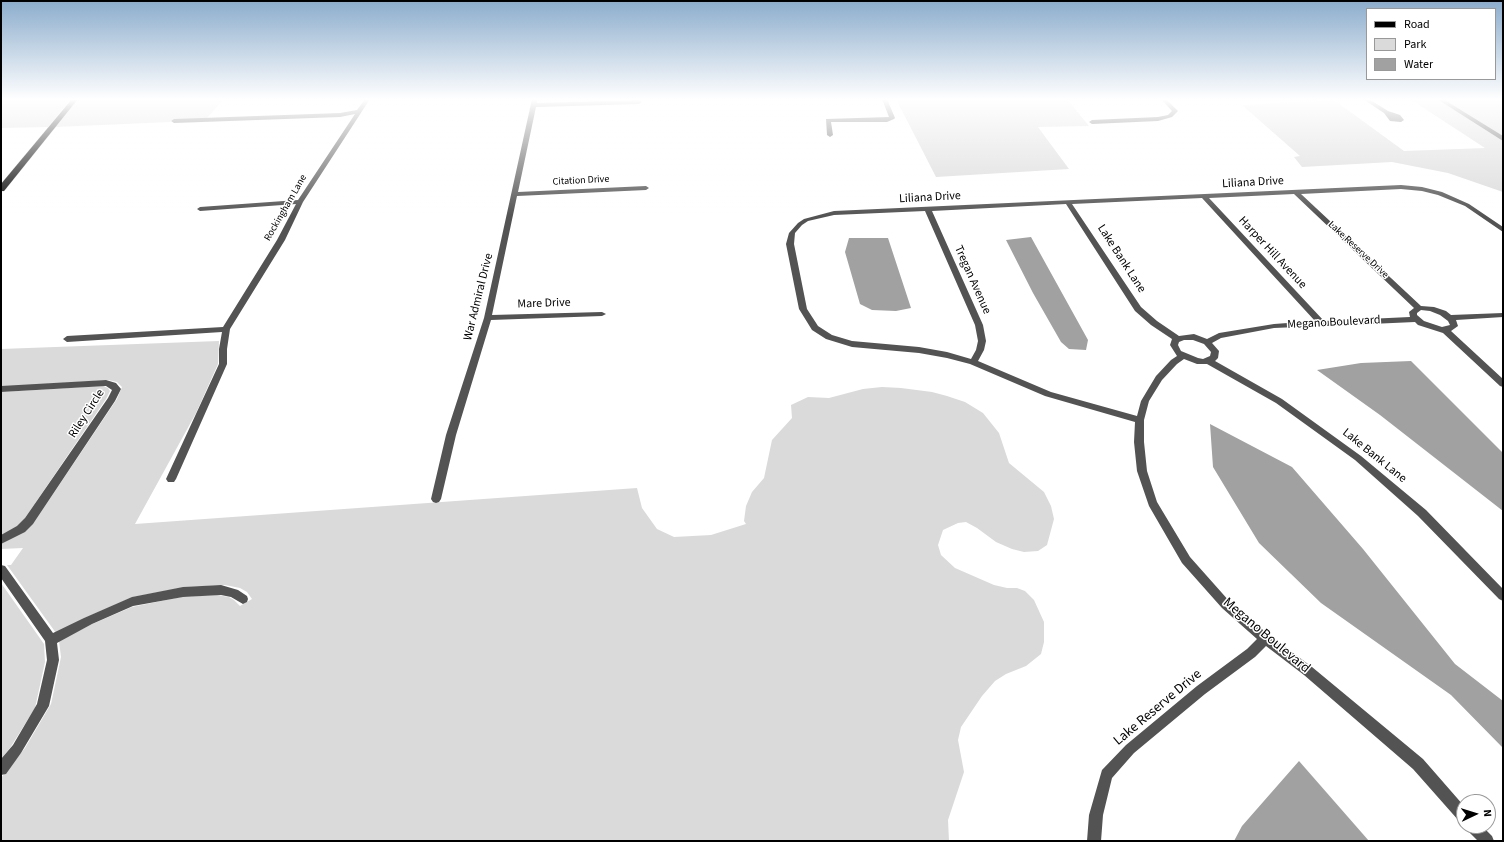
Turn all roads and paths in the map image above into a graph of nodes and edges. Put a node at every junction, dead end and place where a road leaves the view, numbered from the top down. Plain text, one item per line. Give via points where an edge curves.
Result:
1 (42, 138) edge
2 (341, 138) edge
3 (528, 138) edge
4 (646, 188) dead end
5 (1, 189) edge
6 (1296, 192) junction
7 (516, 194) junction
8 (1204, 196) junction
9 (300, 202) junction
10 (1068, 203) junction
11 (200, 209) dead end
12 (928, 209) junction
13 (1503, 230) edge
14 (1419, 308) junction
15 (602, 314) dead end
16 (1503, 315) edge
17 (488, 318) junction
18 (1450, 318) junction
19 (1416, 319) junction
20 (1323, 324) junction
21 (226, 329) junction
22 (1445, 330) junction
23 (67, 339) dead end
24 (1178, 339) junction
25 (1207, 342) junction
26 (1183, 356) junction
27 (1209, 361) junction
28 (973, 362) junction
29 (1503, 384) edge
30 (1, 389) edge
31 (1140, 420) junction
32 (171, 479) dead end
33 (436, 499) dead end
34 (1, 540) edge
35 (1, 569) edge
36 (1503, 596) edge
37 (243, 599) dead end
38 (1265, 639) junction
39 (51, 640) junction
40 (1, 769) edge
41 (1456, 807) edge
42 (1094, 841) edge

1 - 5 main road
2 - 9 street, Rockingham Lane
3 - 7 street, War Admiral Drive
4 - 7 street, Citation Drive
6 - 8 street, Liliana Drive
6 - 13 street, Liliana Drive via 1401,187 1422,189 1440,193 1467,205
6 - 14 street, Lake Reserve Drive
7 - 17 street, War Admiral Drive
8 - 10 street, Liliana Drive
8 - 20 street, Harper Hill Avenue
9 - 11 street
9 - 21 street, Rockingham Lane via 281,240
10 - 12 street, Liliana Drive
10 - 24 street, Lake Bank Lane via 1138,308 1154,324
12 - 28 street, Tregan Avenue via 979,325 982,341
12 - 28 street, Liliana Drive via 834,213 800,224 792,233 790,244 803,309 815,328 829,338 852,344 919,350
14 - 18 street via 1437,311
14 - 19 street via 1413,312
15 - 17 street, Mare Drive
16 - 18 street
17 - 33 street, War Admiral Drive via 451,435
18 - 22 street via 1454,326
19 - 20 street, Megano Boulevard
19 - 22 street via 1427,326
20 - 25 street, Megano Boulevard via 1274,326 1219,336
21 - 23 street
21 - 32 street, Rockingham Lane via 223,364
22 - 29 street
24 - 25 street via 1188,337
24 - 26 street via 1175,342 1175,349
25 - 27 street via 1212,346 1215,355
26 - 27 street via 1197,361
26 - 31 street, Megano Boulevard via 1159,378 1145,401
27 - 36 street, Lake Bank Lane via 1279,401 1358,458 1422,512
28 - 31 street, Liliana Drive via 1048,394
30 - 34 street, Riley Circle via 106,383 116,389 112,399 29,521
31 - 38 street, Megano Boulevard via 1142,471 1152,503 1186,560 1226,605
35 - 39 street
37 - 39 street via 234,592 221,590 183,592 132,602
38 - 41 street, Megano Boulevard via 1308,671 1418,764
38 - 42 street, Lake Reserve Drive via 1251,653 1201,690 1130,749 1107,775 1096,815
39 - 40 street via 53,660 43,706 17,749

